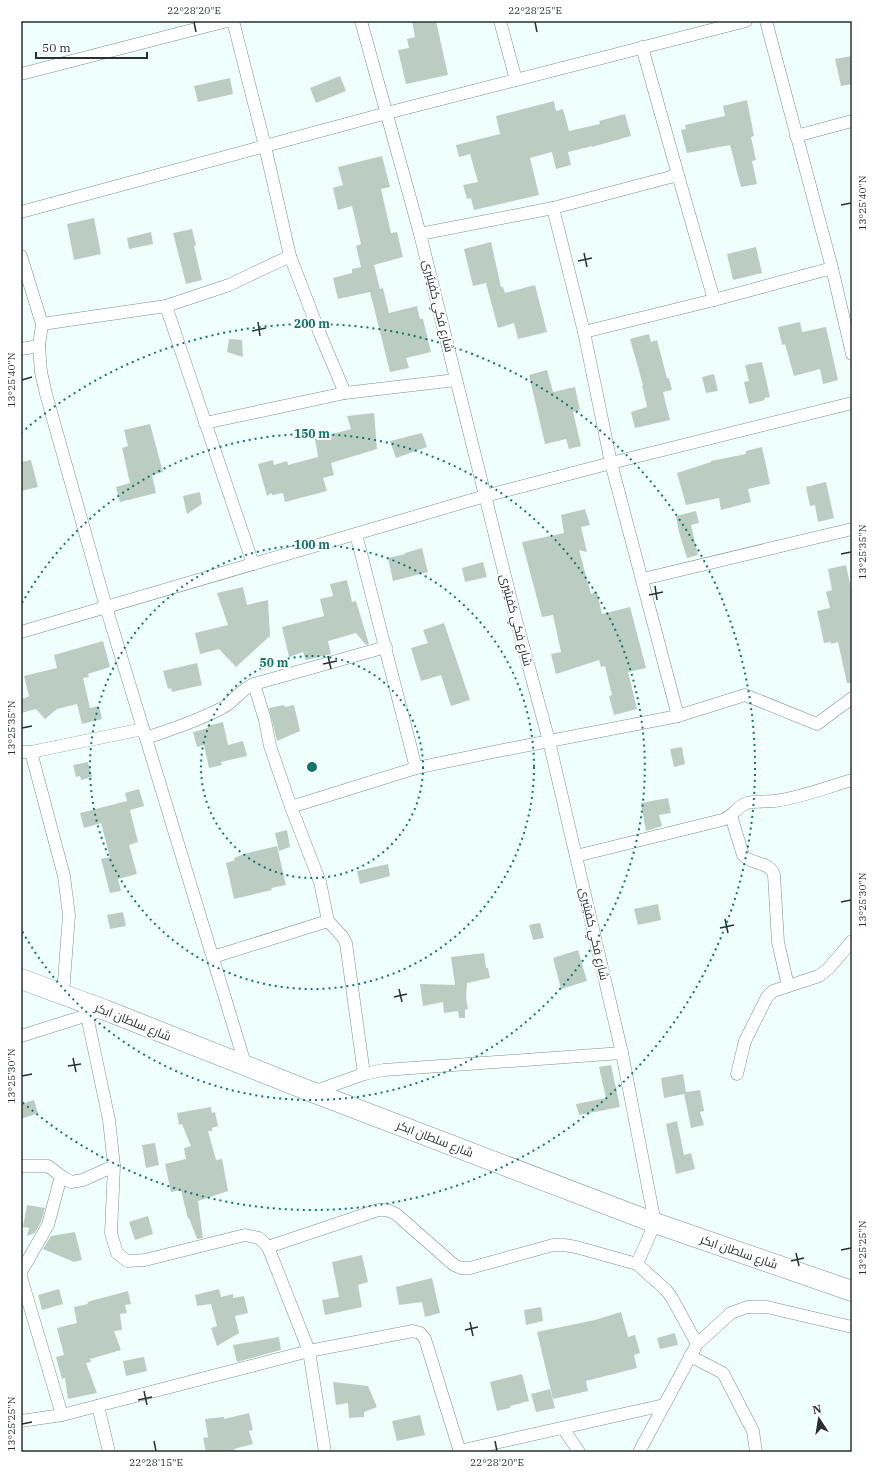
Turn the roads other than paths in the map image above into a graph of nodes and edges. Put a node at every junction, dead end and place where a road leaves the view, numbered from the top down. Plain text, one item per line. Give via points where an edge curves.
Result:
1 (227, 21) edge
2 (233, 21) edge
3 (361, 21) edge
4 (500, 21) edge
5 (746, 21) edge
6 (766, 21) edge
7 (642, 47) junction
8 (21, 74) edge
9 (516, 80) junction
10 (387, 113) junction
11 (852, 121) edge
12 (796, 136) junction
13 (265, 146) junction
14 (678, 176) junction
15 (553, 208) junction
16 (21, 212) edge
17 (420, 234) junction
18 (21, 256) edge
19 (290, 256) junction
20 (832, 268) junction
21 (714, 300) junction
22 (166, 306) junction
23 (42, 324) junction
24 (584, 332) junction
25 (38, 346) junction
26 (21, 349) edge
27 (852, 354) edge
28 (456, 380) junction
29 (345, 393) junction
30 (852, 403) edge
31 (205, 423) junction
32 (611, 463) junction
33 (485, 496) junction
34 (852, 529) edge
35 (356, 534) junction
36 (253, 564) junction
37 (643, 579) junction
38 (106, 607) junction
39 (21, 632) edge
40 (386, 648) junction
41 (254, 684) junction
42 (852, 698) edge
43 (678, 716) junction
44 (145, 733) junction
45 (549, 741) junction
46 (26, 752) edge
47 (416, 768) junction
48 (852, 780) edge
49 (291, 808) junction
50 (731, 816) junction
51 (576, 856) junction
52 (328, 921) junction
53 (852, 940) edge
54 (213, 957) junction
55 (21, 978) edge
56 (788, 986) junction
57 (63, 994) junction
58 (96, 1013) junction
59 (21, 1036) edge
60 (622, 1053) junction
61 (246, 1067) junction
62 (364, 1074) junction
63 (737, 1074) dead end
64 (312, 1092) junction
65 (21, 1166) edge
66 (114, 1166) junction
67 (61, 1176) junction
68 (655, 1223) junction
69 (268, 1247) junction
70 (636, 1264) junction
71 (21, 1272) edge
72 (21, 1277) edge
73 (852, 1291) edge
74 (852, 1327) edge
75 (696, 1344) junction
76 (309, 1351) junction
77 (690, 1356) junction
78 (664, 1405) junction
79 (98, 1406) junction
80 (62, 1415) junction
81 (21, 1421) edge
82 (563, 1428) junction
83 (459, 1451) edge
84 (109, 1452) edge
85 (325, 1452) edge
86 (579, 1452) edge
87 (639, 1452) edge
88 (756, 1452) edge

1 - 8 street
2 - 13 street
3 - 10 street, شارع فكي كفيتيرى
4 - 9 street
5 - 7 street
6 - 12 street
7 - 9 street
7 - 14 street
9 - 10 street
10 - 13 street
10 - 17 street, شارع فكي كفيتيرى
11 - 12 street
12 - 20 street
13 - 16 street
13 - 19 street
14 - 15 street
14 - 21 street
15 - 17 street
15 - 24 street
17 - 28 street, شارع فكي كفيتيرى
18 - 23 street
19 - 22 street via 229,285
19 - 29 street
20 - 21 street
20 - 27 street
21 - 24 street
22 - 23 street
22 - 31 street
23 - 25 street
24 - 32 street
25 - 26 street
25 - 38 street via 46,394
28 - 29 street
28 - 33 street, شارع فكي كفيتيرى
29 - 31 street
30 - 32 street
31 - 36 street
32 - 33 street
32 - 37 street
33 - 35 street
33 - 45 street, شارع فكي كفيتيرى
34 - 37 street
35 - 36 street
35 - 40 street
36 - 38 street
37 - 43 street
38 - 39 street
38 - 44 street
40 - 41 street
40 - 47 street
41 - 44 street via 247,687 230,704 187,724
41 - 49 street via 270,746
42 - 43 street via 817,724 745,695
43 - 45 street
44 - 46 street
44 - 54 street
45 - 47 street
45 - 51 street, شارع فكي كفيتيرى
46 - 57 street via 64,876 69,915
47 - 49 street
48 - 50 street via 790,798 749,802 741,805
49 - 52 street via 320,882
50 - 51 street
50 - 56 street via 743,855 746,859 770,867 774,875 778,942
51 - 60 street, شارع فكي كفيتيرى
52 - 54 street
52 - 62 street via 342,936 348,951
53 - 56 street via 819,976
54 - 61 street
55 - 57 highway, شارع سلطان ابكر
56 - 63 street via 773,991 767,997 745,1041
57 - 58 highway, شارع سلطان ابكر
58 - 59 street
58 - 61 highway, شارع سلطان ابكر
58 - 66 street
60 - 62 street via 384,1070
60 - 68 street, شارع فكي كفيتيرى
61 - 64 highway, شارع سلطان ابكر
62 - 64 street
64 - 68 highway, شارع سلطان ابكر
65 - 67 street via 48,1166
66 - 67 street via 83,1180 71,1182
66 - 69 street via 111,1233 117,1253 127,1261 145,1260 245,1235 259,1238
67 - 71 street via 48,1225
68 - 70 street
68 - 73 highway, شارع سلطان ابكر
69 - 70 street via 378,1210 387,1210 396,1214 454,1265 462,1268 552,1245 576,1247
69 - 76 street
70 - 75 street via 666,1290
72 - 80 street
74 - 75 street via 767,1307 747,1307 732,1313
75 - 77 street
76 - 79 street
76 - 83 street via 412,1331 420,1333 425,1339
76 - 85 street
77 - 78 street
77 - 88 street via 723,1373 753,1431
78 - 82 street
78 - 87 street
79 - 80 street
79 - 84 street
80 - 81 street
82 - 83 street
82 - 86 street

